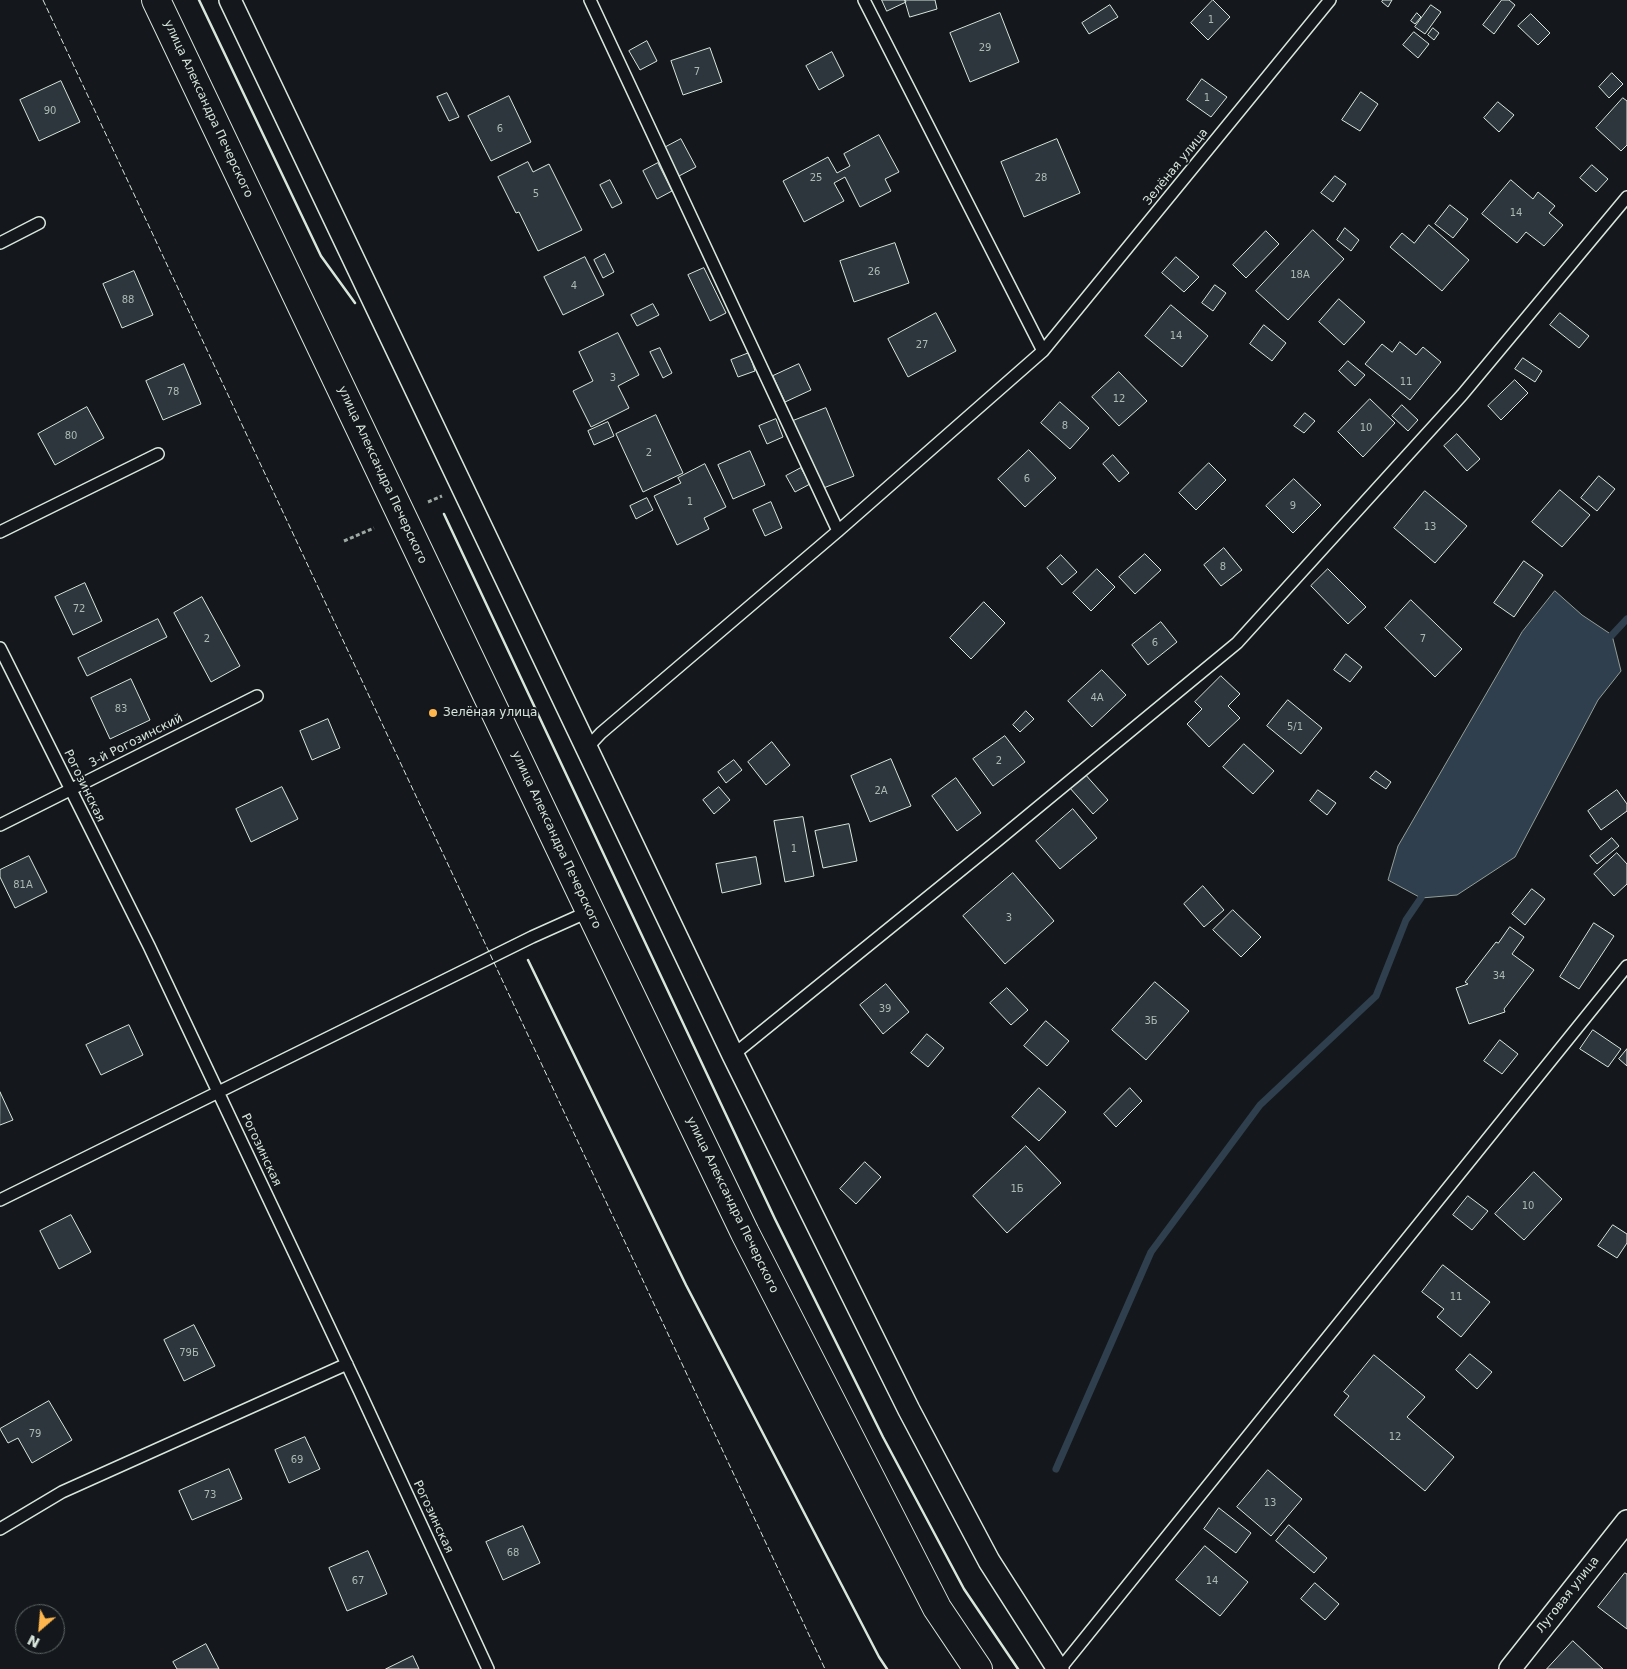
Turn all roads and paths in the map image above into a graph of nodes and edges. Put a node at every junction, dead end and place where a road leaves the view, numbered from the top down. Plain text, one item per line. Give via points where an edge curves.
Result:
1 (156, 0) edge
2 (230, 0) edge
3 (590, 0) edge
4 (864, 0) edge
5 (1330, 0) edge
6 (1627, 196) edge
7 (39, 222) dead end
8 (0, 243) edge
9 (1043, 351) junction
10 (158, 454) dead end
11 (449, 492) dead end
12 (428, 502) dead end
13 (374, 528) dead end
14 (838, 531) junction
15 (0, 532) edge
16 (344, 541) dead end
17 (0, 648) edge
18 (257, 696) dead end
19 (586, 748) junction
20 (71, 789) junction
21 (0, 825) edge
22 (590, 911) junction
23 (1627, 966) edge
24 (733, 1055) junction
25 (218, 1091) junction
26 (0, 1200) edge
27 (347, 1364) junction
28 (1627, 1522) edge
29 (0, 1529) edge
30 (488, 1669) edge
31 (978, 1669) edge
32 (1059, 1669) edge
33 (1510, 1669) edge

1 - 22 main road, улица Александра Печерского
2 - 19 street
3 - 14 lane
4 - 9 lane
5 - 9 lane, Зелёная улица
6 - 24 lane via 1462,395 1237,643
7 - 8 lane
9 - 14 lane, Зелёная улица
10 - 15 lane
11 - 12 path
13 - 16 path
14 - 19 lane, Зелёная улица
17 - 20 lane, Рогозинская
18 - 20 lane, 3-й Рогозинский
19 - 24 street
20 - 21 lane, 3-й Рогозинский
20 - 25 lane, Рогозинская
22 - 25 lane via 532,936
22 - 31 main road, улица Александра Печерского via 745,1233 855,1450 937,1608
23 - 32 lane
24 - 32 street via 975,1536
25 - 26 lane
25 - 27 lane, Рогозинская
27 - 29 lane via 62,1492
27 - 30 lane, Рогозинская
28 - 33 street, Луговая улица

